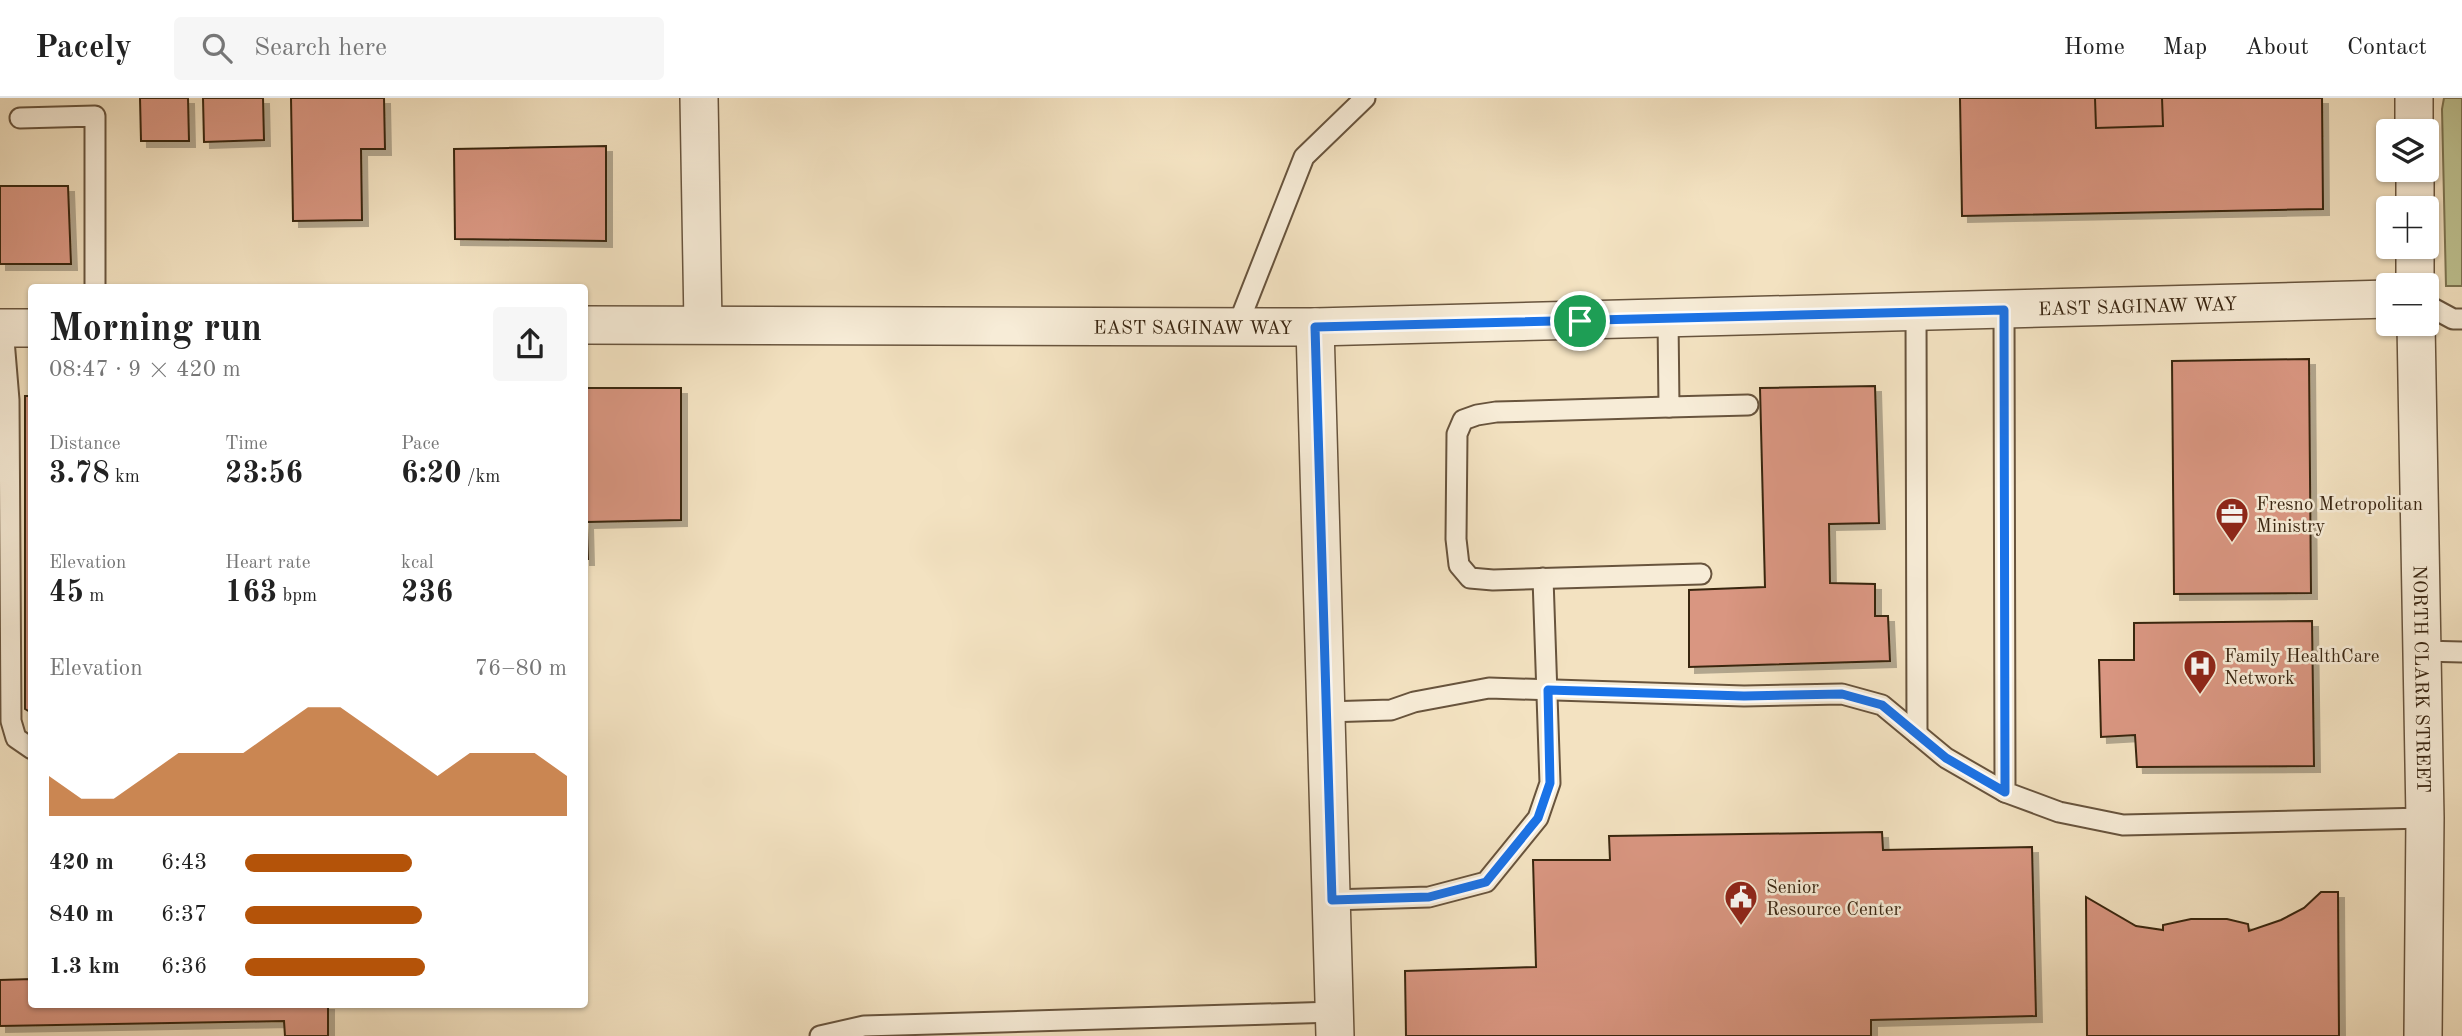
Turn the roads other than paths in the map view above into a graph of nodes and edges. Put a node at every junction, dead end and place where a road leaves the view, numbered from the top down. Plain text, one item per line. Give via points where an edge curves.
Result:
1 (699, 98) edge
2 (1365, 98) edge
3 (2414, 98) edge
4 (20, 118) dead end
5 (2414, 119) edge
6 (95, 284) edge
7 (2376, 299) edge
8 (2004, 310) junction
9 (2439, 311) edge
10 (1916, 312) junction
11 (1668, 318) junction
12 (2462, 320) edge
13 (703, 324) junction
14 (588, 325) edge
15 (1237, 327) junction
16 (1315, 327) junction
17 (12, 328) edge
18 (2416, 336) edge
19 (1748, 405) dead end
20 (1669, 407) junction
21 (1701, 574) dead end
22 (1543, 579) junction
23 (2422, 651) junction
24 (2462, 652) edge
25 (1548, 690) junction
26 (1326, 712) junction
27 (1917, 734) junction
28 (28, 746) edge
29 (2005, 792) junction
30 (2425, 818) junction
31 (1332, 900) junction
32 (1335, 1024) edge
33 (820, 1036) edge
34 (2423, 1036) edge

1 - 13 street
2 - 15 lane via 1304,157
3 - 5 street
4 - 6 lane via 95,116
7 - 8 street, EAST SAGINAW WAY
8 - 10 street, EAST SAGINAW WAY
8 - 29 lane
9 - 12 lane
10 - 11 street, EAST SAGINAW WAY
10 - 27 lane
11 - 16 street, EAST SAGINAW WAY
11 - 20 lane
13 - 14 street, EAST SAGINAW WAY
13 - 15 street, EAST SAGINAW WAY
15 - 16 street, EAST SAGINAW WAY
16 - 26 street
17 - 28 lane via 11,721 16,738
18 - 23 street, NORTH CLARK STREET
19 - 20 lane
20 - 22 lane via 1496,412 1463,420 1456,453 1458,565 1470,578
21 - 22 lane
22 - 25 lane
23 - 24 lane
23 - 30 street, NORTH CLARK STREET
25 - 26 lane via 1489,688 1391,710
25 - 27 lane via 1842,694 1882,705
25 - 31 lane via 1550,783 1538,818 1486,882 1429,897
26 - 31 street
27 - 29 lane via 1946,758
29 - 30 lane via 2059,812 2123,825
30 - 34 street, NORTH CLARK STREET
31 - 32 street
32 - 33 lane via 864,1026

